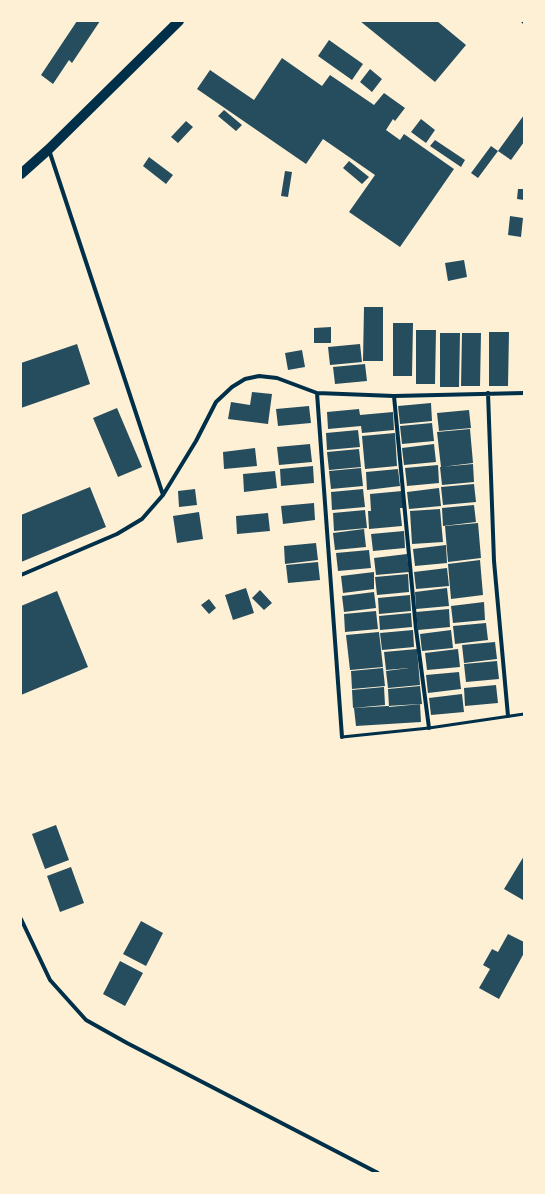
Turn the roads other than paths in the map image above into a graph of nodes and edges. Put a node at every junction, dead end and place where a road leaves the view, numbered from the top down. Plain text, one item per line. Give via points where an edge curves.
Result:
1 (179, 21) edge
2 (49, 149) junction
3 (21, 174) edge
4 (317, 393) junction
5 (488, 393) junction
6 (524, 393) edge
7 (394, 396) junction
8 (163, 495) junction
9 (21, 576) edge
10 (524, 714) edge
11 (508, 716) junction
12 (429, 728) junction
13 (342, 737) joint
14 (21, 919) edge
15 (378, 1173) edge

1 - 2 main road
2 - 3 main road
2 - 8 street
4 - 7 street
4 - 8 street via 278,378 259,376 245,379 232,387 216,402
4 - 13 street
5 - 6 street
5 - 7 street
5 - 11 street via 494,561
7 - 12 street via 416,629
8 - 9 street via 142,519 117,534
10 - 11 lane
11 - 12 lane
12 - 13 lane
14 - 15 street via 50,980 86,1020 127,1044

